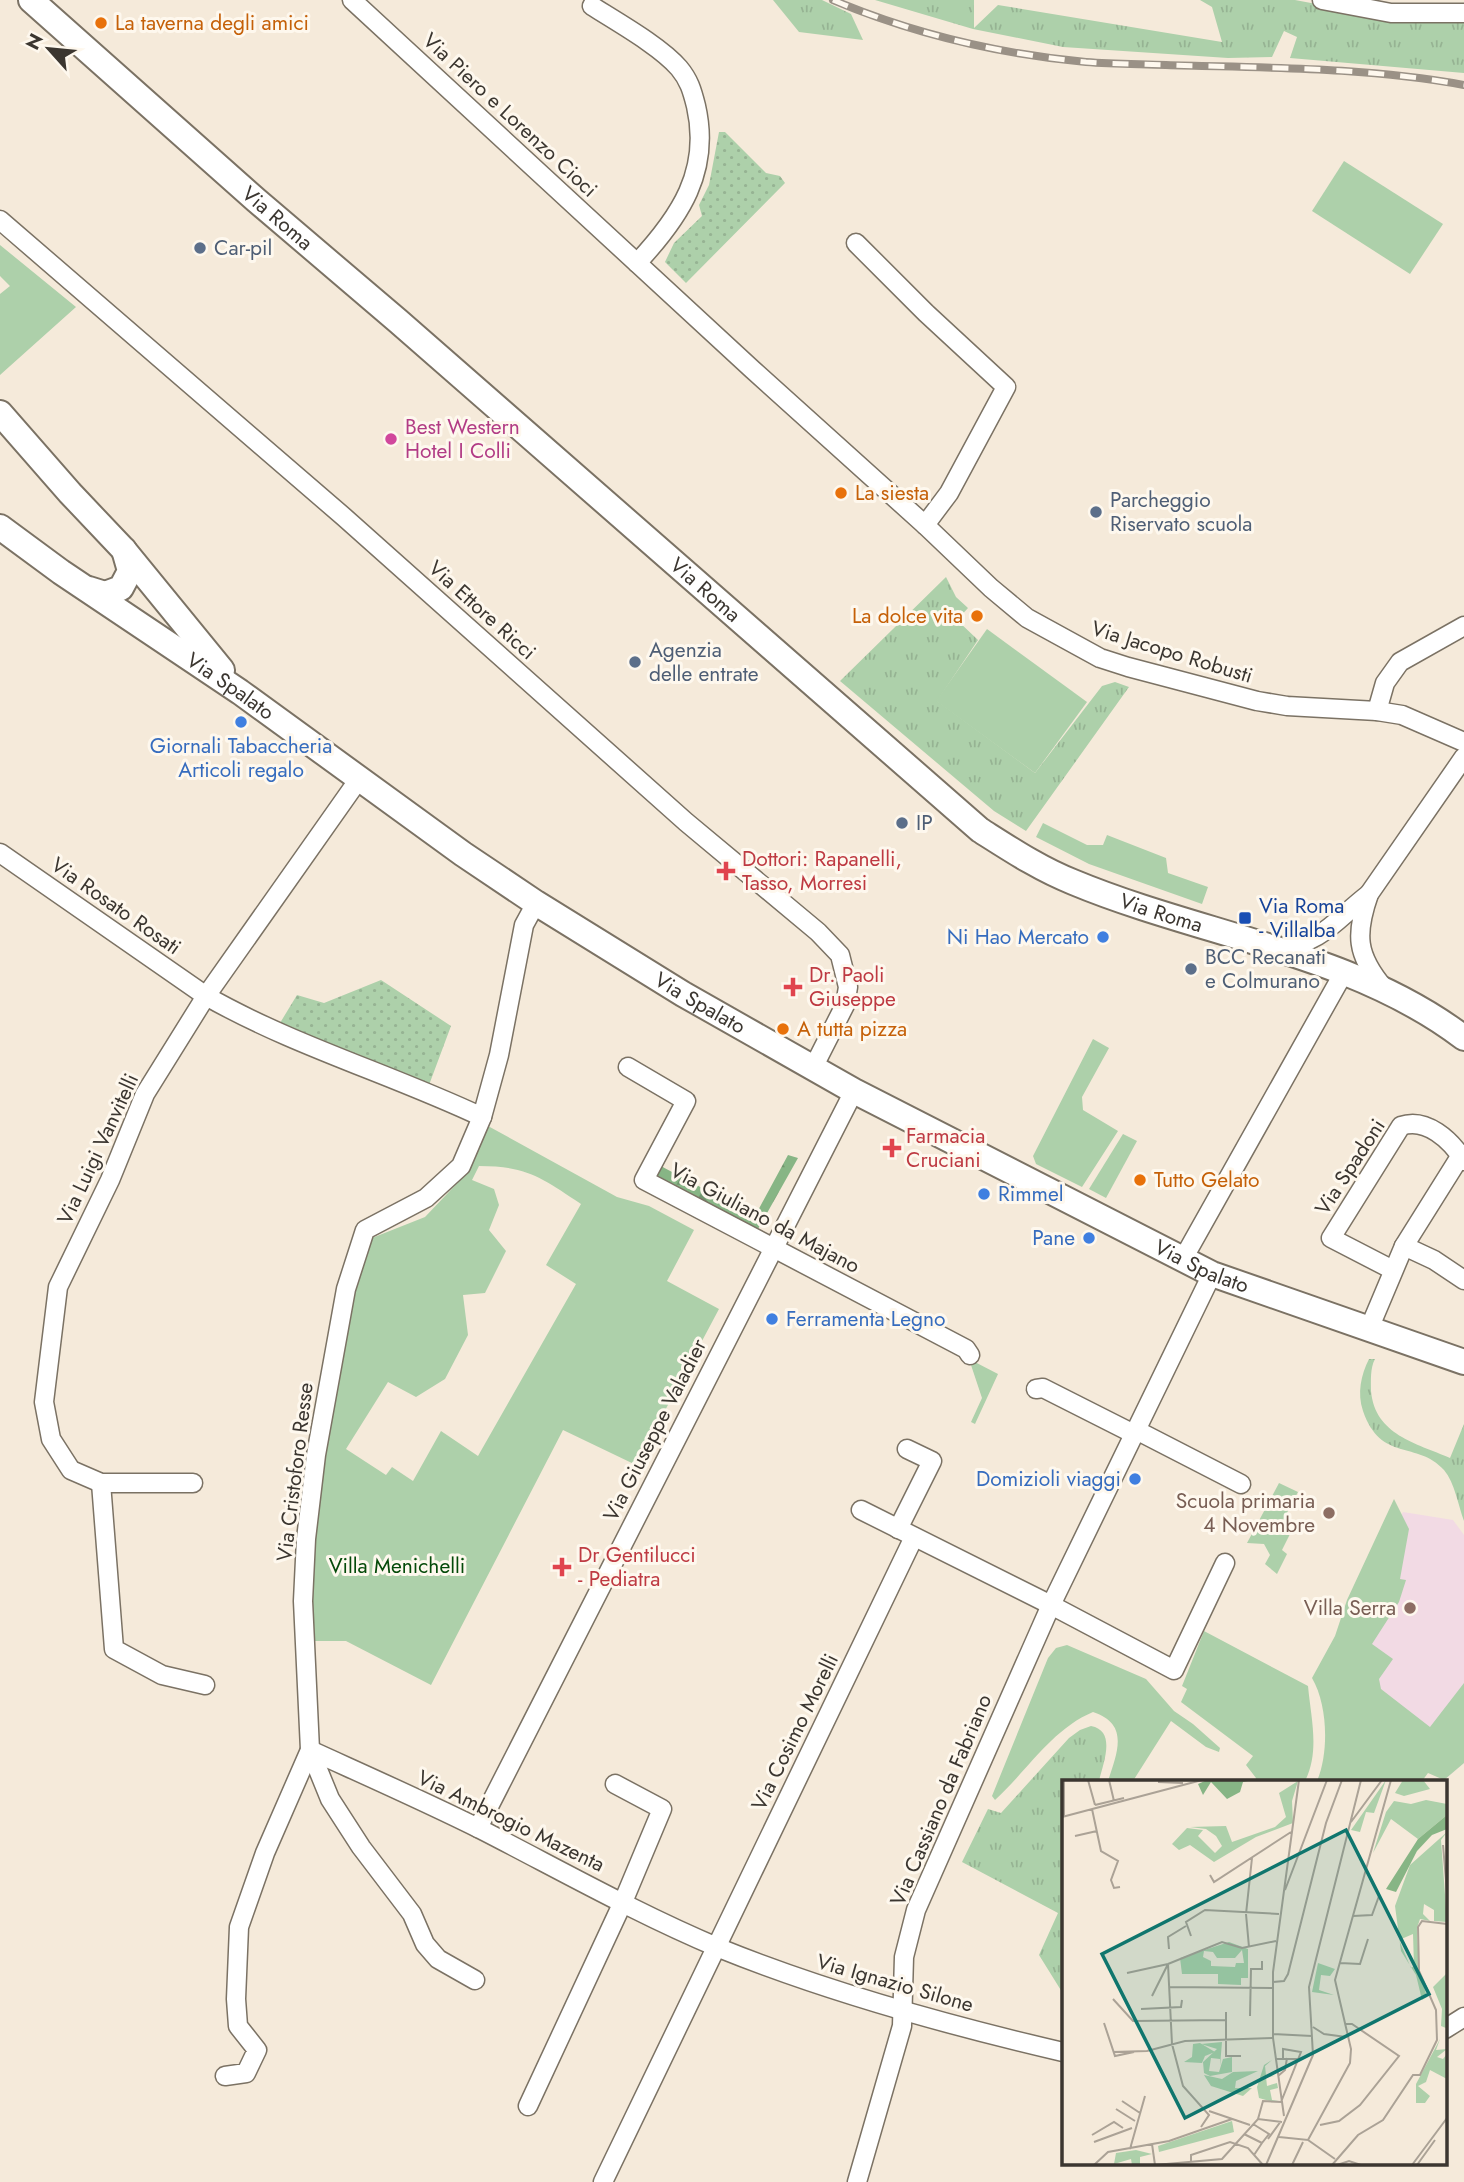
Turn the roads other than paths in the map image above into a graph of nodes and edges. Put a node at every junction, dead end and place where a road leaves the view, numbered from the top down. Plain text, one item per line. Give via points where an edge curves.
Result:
1 (31, 0) edge
2 (352, 0) edge
3 (1322, 0) edge
4 (592, 6) dead end
5 (1464, 13) edge
6 (0, 220) edge
7 (856, 243) dead end
8 (638, 263) junction
9 (753, 370) joint
10 (0, 413) edge
11 (925, 525) junction
12 (0, 527) edge
13 (124, 550) junction
14 (82, 586) junction
15 (164, 599) junction
16 (1464, 626) edge
17 (147, 628) junction
18 (240, 692) junction
19 (1377, 711) junction
20 (1464, 742) edge
21 (1464, 757) edge
22 (359, 779) junction
23 (0, 853) edge
24 (1369, 894) junction
25 (536, 903) junction
26 (1276, 949) junction
27 (1343, 974) junction
28 (1390, 994) junction
29 (206, 996) junction
30 (1464, 1038) edge
31 (628, 1068) dead end
32 (813, 1068) junction
33 (854, 1091) junction
34 (482, 1117) junction
35 (1462, 1158) edge
36 (1404, 1247) junction
37 (774, 1248) junction
38 (1183, 1259) junction
39 (1393, 1269) junction
40 (1212, 1274) junction
41 (1464, 1280) edge
42 (1369, 1329) junction
43 (970, 1351) dead end
44 (1464, 1362) edge
45 (1040, 1386) dead end
46 (1135, 1432) junction
47 (907, 1449) dead end
48 (101, 1483) junction
49 (193, 1483) dead end
50 (1241, 1484) dead end
51 (861, 1510) dead end
52 (906, 1533) junction
53 (1225, 1563) dead end
54 (1051, 1605) junction
55 (205, 1685) dead end
56 (310, 1750) junction
57 (615, 1784) dead end
58 (478, 1828) junction
59 (623, 1902) junction
60 (716, 1947) junction
61 (475, 1980) dead end
62 (903, 2011) junction
63 (1464, 2017) edge
64 (1446, 2028) edge
65 (1062, 2052) edge
66 (225, 2076) dead end
67 (528, 2106) dead end
68 (603, 2182) edge
69 (857, 2182) edge

1 - 26 main road, Via Roma via 980,830 1072,882
2 - 8 street, Via Piero e Lorenzo Cioci
3 - 5 street via 1391,13
4 - 8 street via 677,65 690,82 700,124 699,164 688,194
6 - 32 street, Via Ettore Ricci via 840,955 848,987 845,1004
7 - 11 street via 1006,387 949,493
8 - 9 street, Via Piero e Lorenzo Cioci
9 - 11 street, Via Jacopo Robusti
10 - 13 main road
11 - 19 street, Via Jacopo Robusti via 1027,618 1100,658 1257,701
12 - 14 main road, Via Spalato
13 - 14 main road via 130,571 121,588 105,594
13 - 15 main road
14 - 17 main road, Via Spalato
15 - 17 main road via 156,596 145,604 141,616
15 - 18 main road
16 - 19 street via 1400,662 1385,683
17 - 18 main road, Via Spalato
18 - 22 main road, Via Spalato
19 - 20 street, Via Jacopo Robusti via 1402,715
21 - 24 street
22 - 25 main road, Via Spalato
22 - 29 street, Via Luigi Vanvitelli
23 - 29 street, Via Rosato Rosati
24 - 26 street via 1315,938
24 - 28 street via 1361,916 1360,944 1373,974
25 - 32 main road, Via Spalato
25 - 34 street, Via Cristoforo Resse via 524,925
26 - 27 main road, Via Roma
27 - 28 main road, Via Roma
27 - 38 street
28 - 30 main road, Via Roma
29 - 34 street, Via Rosato Rosati via 258,1024
29 - 48 street, Via Luigi Vanvitelli via 145,1094 58,1287 44,1402 51,1439 71,1470
31 - 37 street, Via Giuliano da Majano via 686,1101 644,1180
32 - 33 main road, Via Spalato
33 - 37 street, Via Giuseppe Valadier
33 - 38 main road, Via Spalato
34 - 56 street, Via Cristoforo Resse via 461,1166 426,1198 365,1230 346,1289 306,1539 303,1601
35 - 36 street
35 - 39 street, Via Spadoni via 1430,1128 1418,1123 1401,1126 1331,1238
36 - 39 street
36 - 41 street
37 - 43 street, Via Giuliano da Majano
37 - 58 street, Via Giuseppe Valadier
38 - 40 main road, Via Spalato
39 - 42 street
40 - 42 main road, Via Spalato
40 - 46 street, Via Cassiano da Fabriano
42 - 44 main road, Via Spalato
45 - 46 street
46 - 50 street
46 - 54 street, Via Cassiano da Fabriano
47 - 52 street, Via Cosimo Morelli via 932,1461
48 - 49 street, Via Luigi Vanvitelli
48 - 55 street via 114,1649 162,1675
51 - 52 street
52 - 54 street
52 - 60 street, Via Cosimo Morelli
53 - 54 street via 1174,1670
54 - 62 street, Via Cassiano da Fabriano via 916,1910 904,1957
56 - 58 street, Via Ambrogio Mazenta
56 - 61 street via 330,1800 412,1914 425,1944 438,1959
56 - 66 street, Via Cristoforo Resse via 239,1927 239,2026 257,2050 246,2073
57 - 59 street via 662,1809
58 - 59 street, Via Ambrogio Mazenta
59 - 60 street, Via Ambrogio Mazenta
59 - 67 street
60 - 62 street, Via Ignazio Silone
60 - 68 street
62 - 65 street, Via Ignazio Silone
62 - 69 street, Via Cassiano da Fabriano
63 - 64 street

